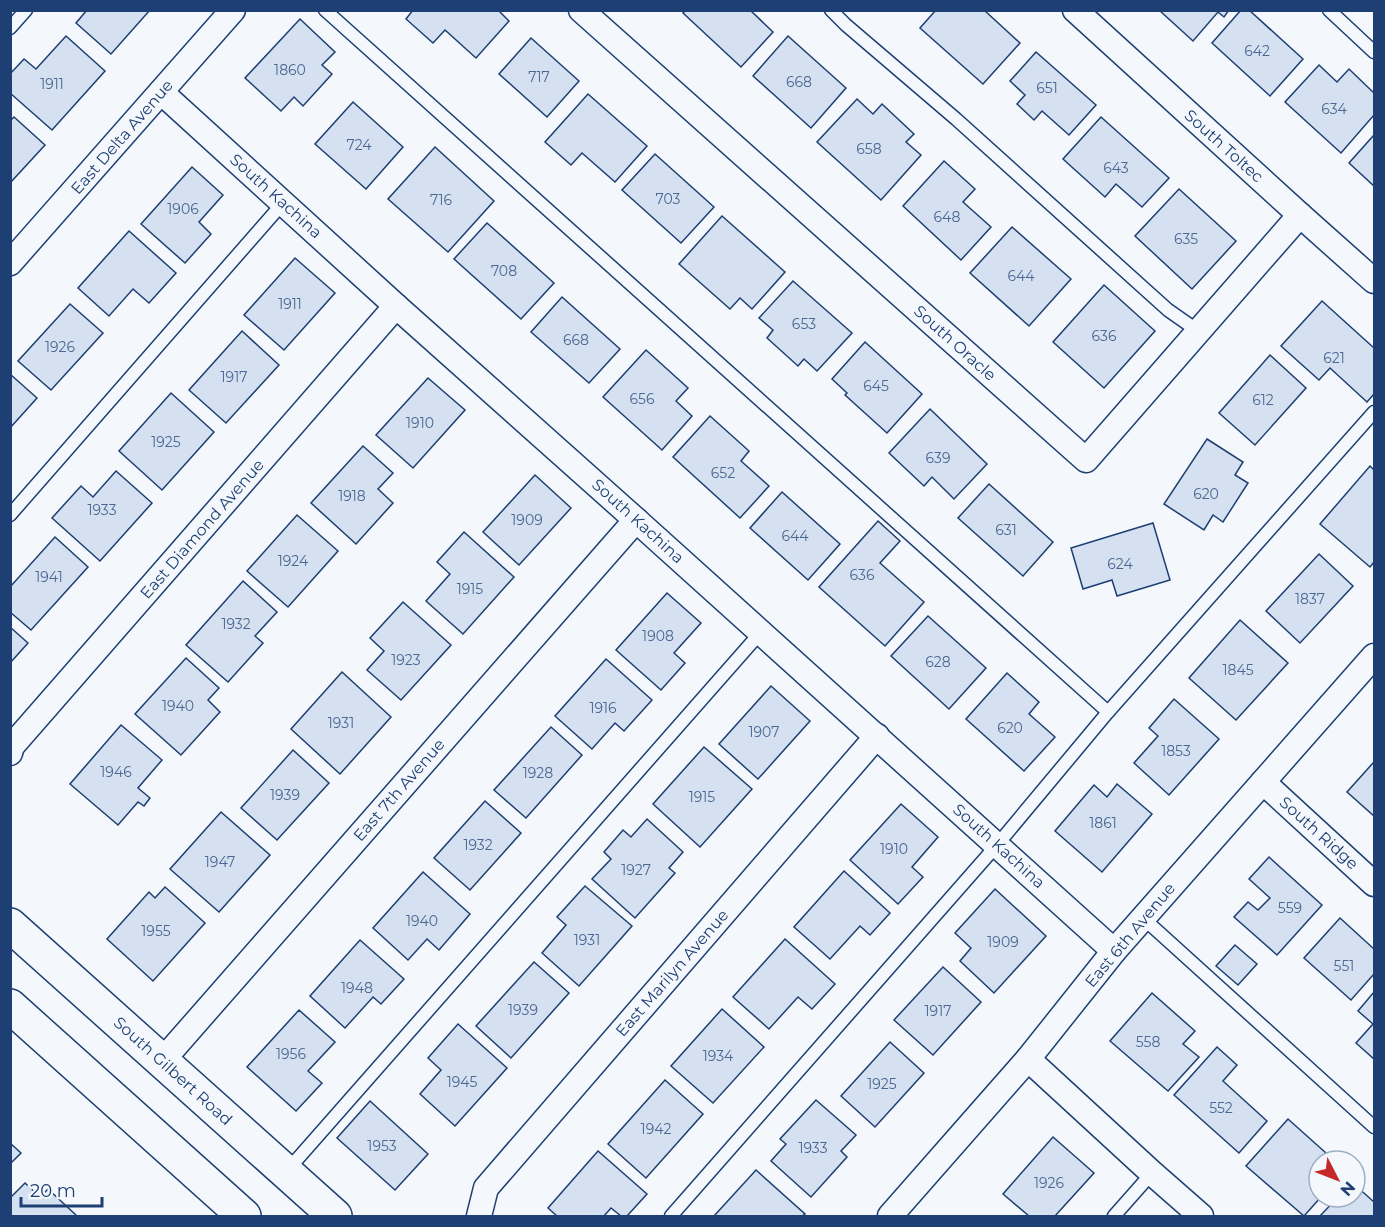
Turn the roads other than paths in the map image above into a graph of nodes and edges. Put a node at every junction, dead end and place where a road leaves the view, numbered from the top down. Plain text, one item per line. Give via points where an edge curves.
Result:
1 (26, 10) edge
2 (233, 10) edge
3 (325, 10) edge
4 (580, 10) edge
5 (831, 10) edge
6 (1075, 10) edge
7 (1329, 10) edge
8 (10, 28) edge
9 (1374, 52) edge
10 (161, 92) junction
11 (283, 203) junction
12 (1300, 215) junction
13 (10, 263) edge
14 (1374, 281) edge
15 (396, 306) junction
16 (1198, 332) junction
17 (1374, 412) edge
18 (10, 515) edge
19 (636, 520) junction
20 (761, 632) junction
21 (1374, 656) edge
22 (1108, 712) junction
23 (877, 736) junction
24 (10, 753) edge
25 (1263, 782) junction
26 (997, 845) junction
27 (1374, 884) edge
28 (1143, 918) junction
29 (10, 925) edge
30 (1114, 951) junction
31 (10, 1006) edge
32 (1028, 1059) junction
33 (162, 1061) junction
34 (1374, 1127) edge
35 (286, 1172) junction
36 (1152, 1173) junction
37 (244, 1216) edge
38 (335, 1216) edge
39 (479, 1216) edge
40 (670, 1216) edge
41 (890, 1216) edge
42 (1113, 1216) edge
43 (1201, 1216) edge

1 - 8 lane
2 - 10 street, East Delta Avenue
3 - 22 lane
4 - 16 street, South Oracle via 1086,459
5 - 16 lane via 1168,310
6 - 12 street, South Toltec
7 - 9 lane
10 - 11 street, South Kachina
10 - 13 street, East Delta Avenue
11 - 15 street, South Kachina
11 - 18 lane
12 - 14 street, South Toltec
12 - 16 street, South Oracle
15 - 19 street, South Kachina
15 - 24 street, East Diamond Avenue via 12,746
17 - 22 lane
19 - 20 street, South Kachina
19 - 33 street, East 7th Avenue
20 - 23 street, South Kachina
20 - 35 lane
21 - 25 street, East 6th Avenue
22 - 26 lane
23 - 26 street, South Kachina
23 - 39 street, East Marilyn Avenue via 486,1188
25 - 27 street, South Ridge
25 - 28 street, East 6th Avenue
26 - 30 street, South Kachina
26 - 40 lane
28 - 30 street, East 6th Avenue
28 - 34 lane
29 - 33 main road, South Gilbert Road
30 - 32 street, East 6th Avenue
31 - 37 main road
32 - 36 street
32 - 41 street, East 6th Avenue
33 - 35 main road, South Gilbert Road
35 - 38 main road, South Gilbert Road
36 - 42 lane
36 - 43 street

